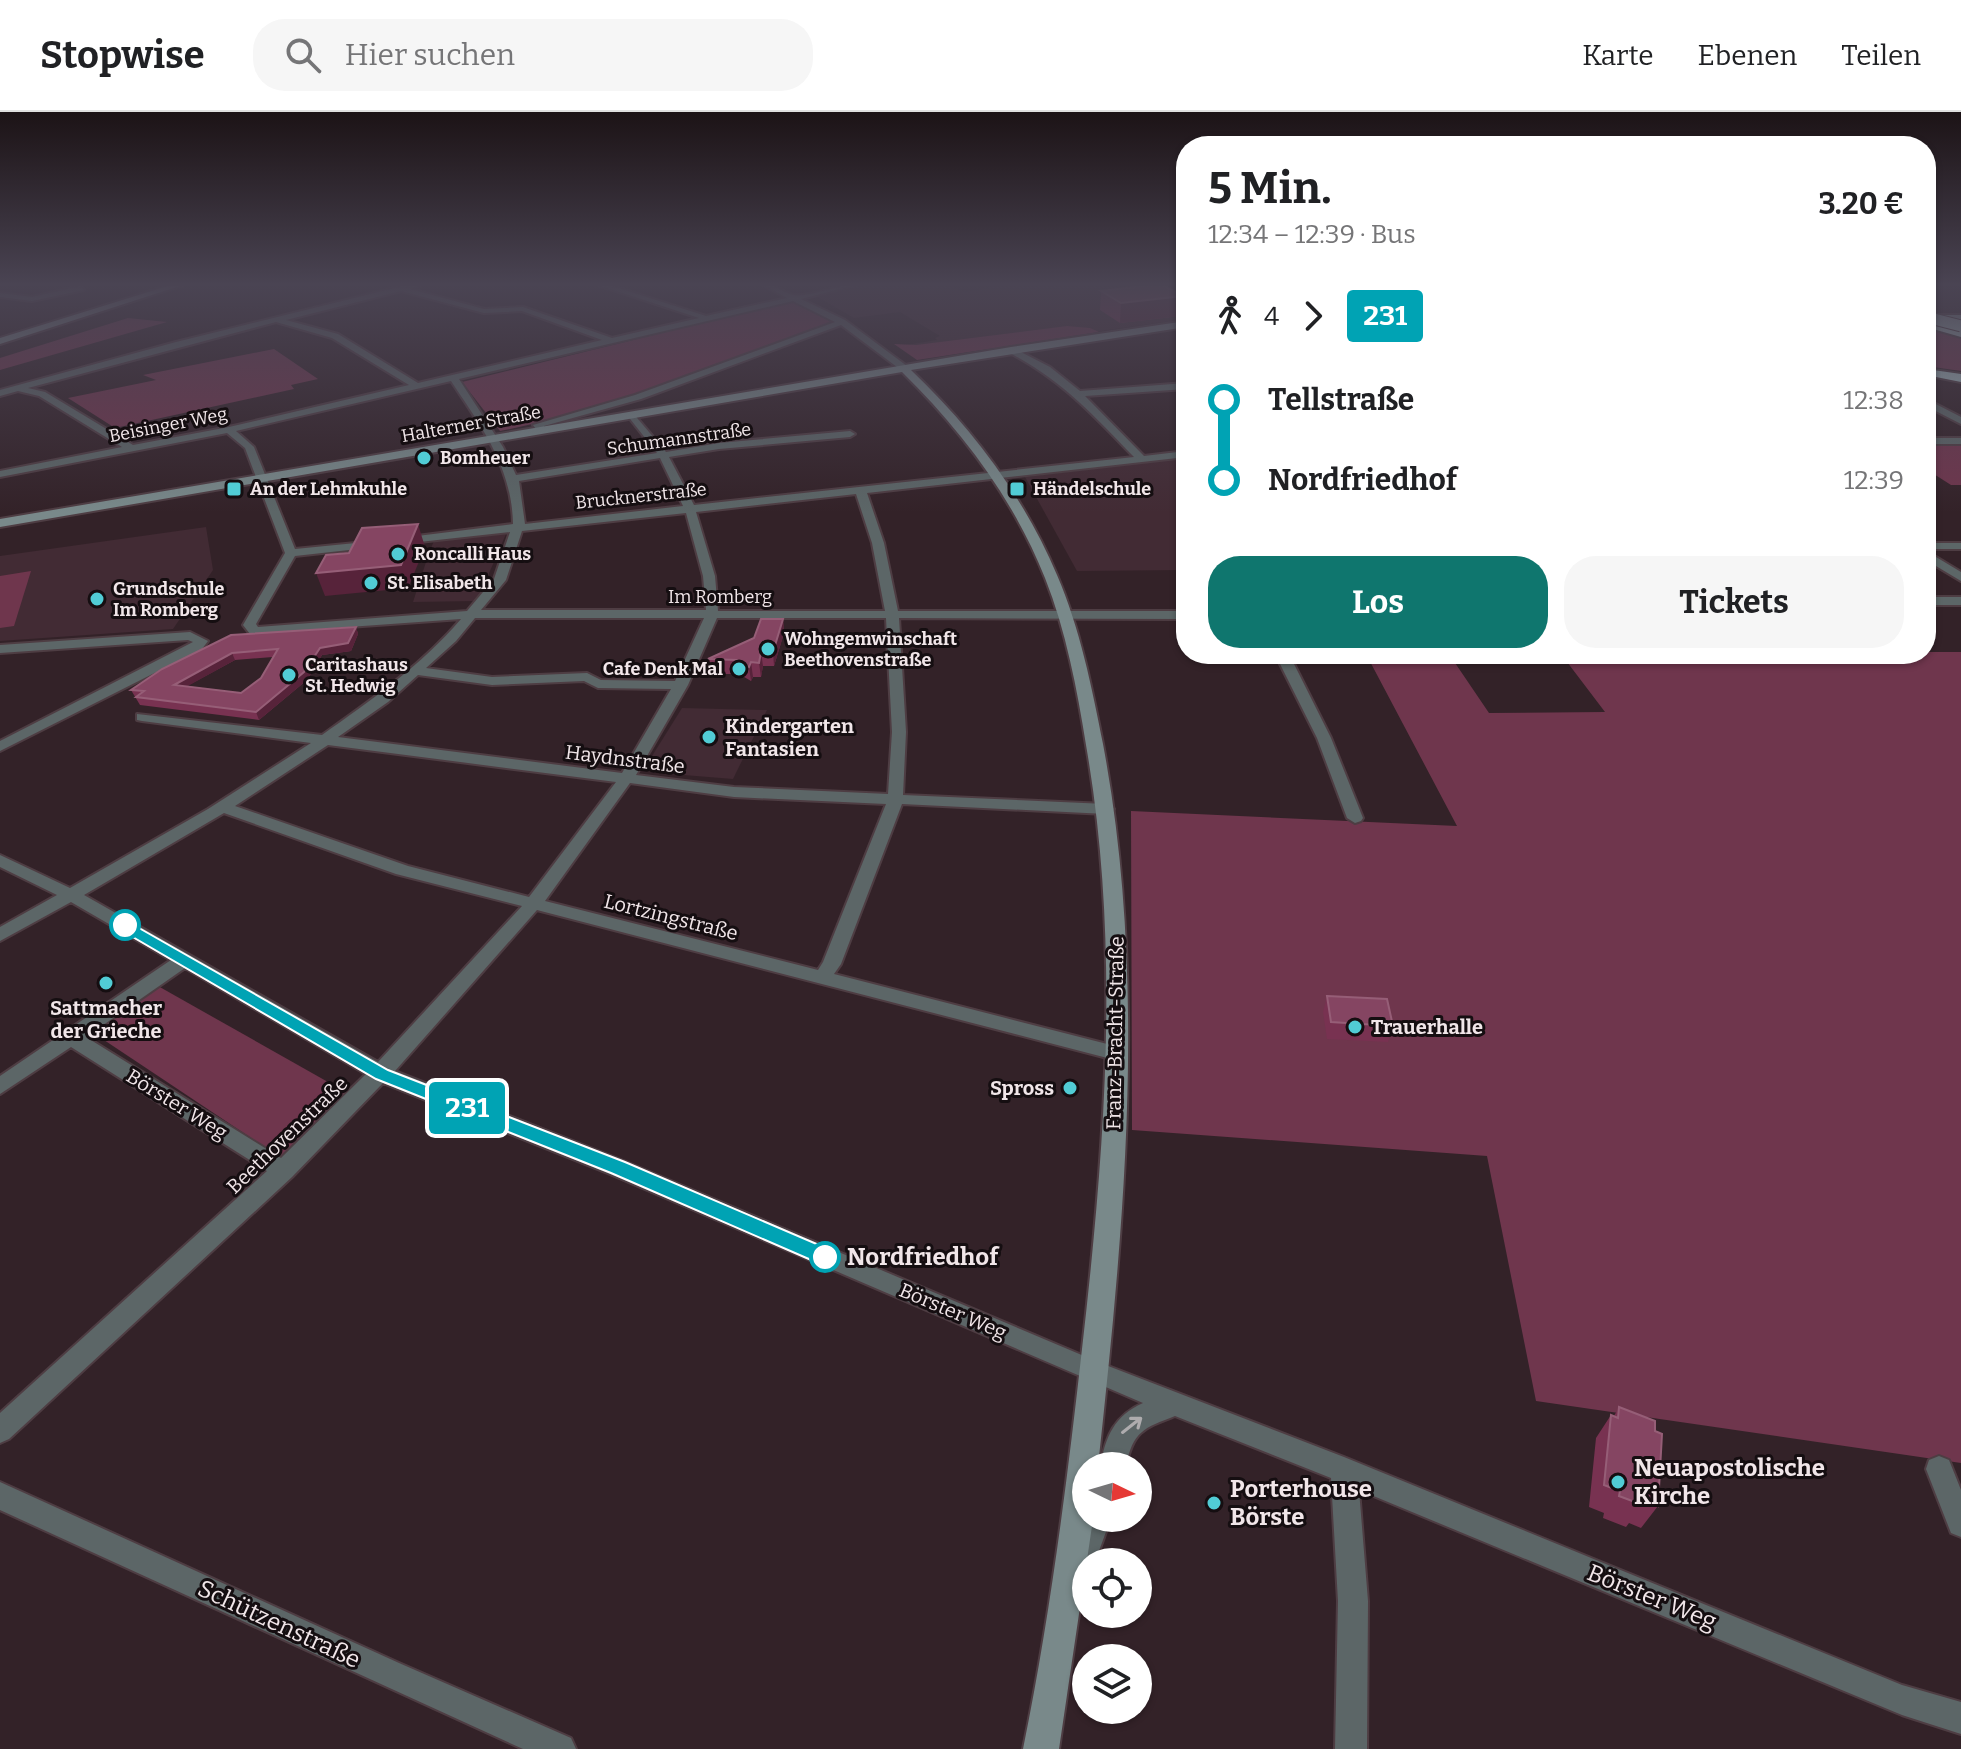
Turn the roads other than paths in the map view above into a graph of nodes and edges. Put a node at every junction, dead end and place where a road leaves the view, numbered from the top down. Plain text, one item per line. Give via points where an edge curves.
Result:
1 (122, 360) edge
2 (375, 360) edge
3 (528, 360) edge
4 (733, 360) edge
5 (894, 360) edge
6 (949, 360) edge
7 (1031, 360) edge
8 (904, 368) junction
9 (1936, 372) edge
10 (1961, 376) edge
11 (454, 379) junction
12 (0, 386) edge
13 (416, 386) junction
14 (1176, 387) edge
15 (16, 389) junction
16 (0, 393) edge
17 (1078, 394) junction
18 (1936, 407) edge
19 (632, 415) junction
20 (1961, 421) edge
21 (229, 430) junction
22 (541, 430) junction
23 (850, 434) dead end
24 (496, 438) junction
25 (1936, 441) edge
26 (1961, 441) edge
27 (132, 449) junction
28 (1176, 455) edge
29 (664, 456) junction
30 (1142, 459) junction
31 (0, 474) edge
32 (996, 475) junction
33 (260, 478) junction
34 (513, 479) junction
35 (860, 489) junction
36 (689, 509) junction
37 (0, 523) edge
38 (519, 528) junction
39 (1936, 546) edge
40 (1961, 546) edge
41 (291, 553) junction
42 (1936, 563) edge
43 (1959, 573) edge
44 (1936, 601) edge
45 (1961, 601) edge
46 (476, 614) junction
47 (712, 615) junction
48 (893, 615) junction
49 (1176, 615) edge
50 (1064, 617) junction
51 (0, 649) edge
52 (1287, 664) edge
53 (419, 671) junction
54 (681, 685) junction
55 (142, 717) dead end
56 (325, 741) junction
57 (0, 747) edge
58 (623, 779) junction
59 (895, 801) junction
60 (223, 807) junction
61 (1106, 809) junction
62 (1355, 818) dead end
63 (0, 860) edge
64 (70, 894) junction
65 (534, 906) junction
66 (0, 935) edge
67 (182, 961) junction
68 (822, 978) junction
69 (71, 1037) junction
70 (1115, 1053) junction
71 (382, 1074) junction
72 (0, 1086) edge
73 (284, 1171) junction
74 (1094, 1372) junction
75 (1175, 1404) junction
76 (0, 1430) edge
77 (1115, 1452) edge
78 (1939, 1469) dead end
79 (1344, 1470) junction
80 (0, 1496) edge
81 (1961, 1523) edge
82 (1092, 1532) edge
83 (1069, 1592) junction
84 (1961, 1718) edge
85 (560, 1749) edge
86 (1041, 1749) edge
87 (1351, 1749) edge

1 - 15 street
2 - 13 street
3 - 11 street, Beisinger Weg
4 - 22 street via 638,397 538,425
5 - 8 street
6 - 8 main road, Halterner Straße
7 - 17 street
8 - 19 main road, Halterner Straße
8 - 32 main road, Franz-Bracht-Straße via 954,418
9 - 10 highway
11 - 13 street, Beisinger Weg
11 - 24 street
12 - 15 street
13 - 21 street, Beisinger Weg
14 - 17 street
15 - 16 street
15 - 27 street via 42,394
17 - 30 street
18 - 20 street
19 - 22 main road, Halterner Straße
19 - 29 street
21 - 27 street, Beisinger Weg
21 - 33 street via 249,447
22 - 24 main road, Halterner Straße
23 - 29 street, Schumannstraße
24 - 33 main road, Halterner Straße
24 - 34 street
25 - 26 street
27 - 31 street, Beisinger Weg
28 - 30 street, Brucknerstraße
29 - 34 street, Schumannstraße
29 - 36 street
30 - 32 street, Brucknerstraße
32 - 35 street, Brucknerstraße
32 - 50 main road, Franz-Bracht-Straße via 1048,574
33 - 37 main road, Halterner Straße
33 - 41 street
34 - 38 street
35 - 36 street, Brucknerstraße
35 - 48 street
36 - 38 street, Brucknerstraße
36 - 47 street via 703,553
38 - 41 street, Brucknerstraße
38 - 46 street via 509,558
39 - 40 street
41 - 46 street, Im Romberg via 249,625 255,631
42 - 43 street
44 - 45 street
46 - 47 street, Im Romberg
46 - 53 street
47 - 48 street, Im Romberg
47 - 54 street, Beethovenstraße
48 - 50 street, Im Romberg
48 - 59 street via 898,687
49 - 50 street, Im Romberg
50 - 61 main road, Franz-Bracht-Straße via 1087,697
51 - 57 street via 198,637 201,641
52 - 62 street
53 - 54 street via 492,681 587,677 598,684
53 - 56 street
54 - 58 street, Beethovenstraße
55 - 56 street, Haydnstraße
56 - 58 street, Haydnstraße
56 - 60 street
58 - 59 street, Haydnstraße via 734,792
58 - 65 street, Beethovenstraße
59 - 61 street, Haydnstraße
59 - 68 street
60 - 64 street
60 - 65 street, Lortzingstraße via 402,870
61 - 70 main road, Franz-Bracht-Straße via 1117,924
63 - 64 street, Börster Weg
64 - 66 street
64 - 67 street, Börster Weg
65 - 68 street, Lortzingstraße
65 - 71 street, Beethovenstraße
67 - 69 street
67 - 71 street, Börster Weg
68 - 70 street, Lortzingstraße
69 - 72 street
69 - 73 street, Börster Weg
70 - 74 main road, Franz-Bracht-Straße via 1114,1139
71 - 73 street, Beethovenstraße
71 - 74 street, Börster Weg via 618,1168
73 - 76 street, Beethovenstraße
74 - 75 street, Börster Weg
74 - 83 main road, Franz-Bracht-Straße
77 -> 75 street via 1129,1423
75 - 79 street, Börster Weg
78 - 81 street
79 - 84 street, Börster Weg via 1902,1700
79 - 87 street via 1353,1601
80 - 85 street, Schützenstraße
82 - 83 street
83 - 86 main road, Franz-Bracht-Straße

